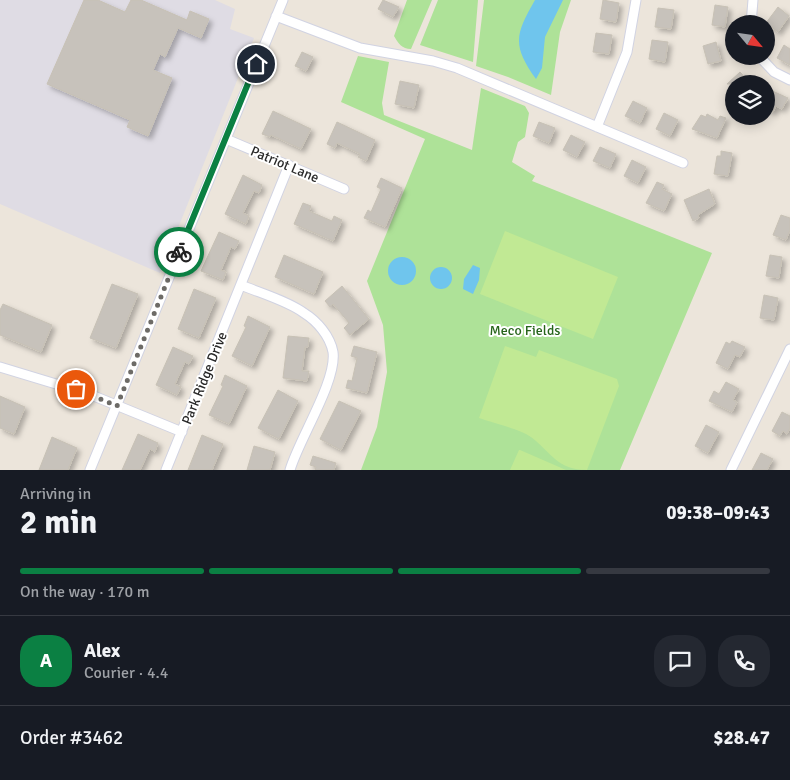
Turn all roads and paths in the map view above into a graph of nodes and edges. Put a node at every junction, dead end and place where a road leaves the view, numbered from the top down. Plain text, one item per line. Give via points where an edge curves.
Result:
1 (283, 0) edge
2 (636, 0) edge
3 (753, 0) edge
4 (752, 15) edge
5 (276, 16) junction
6 (766, 65) edge
7 (790, 80) edge
8 (597, 127) junction
9 (226, 139) junction
10 (683, 163) dead end
11 (289, 165) junction
12 (344, 189) dead end
13 (241, 285) junction
14 (790, 349) edge
15 (0, 367) edge
16 (117, 406) junction
17 (182, 432) junction
18 (90, 470) edge
19 (166, 470) edge
20 (290, 470) edge
21 (731, 470) edge

1 - 5 street
2 - 8 street via 627,52
3 - 4 street
5 - 8 street via 360,48 457,68
5 - 9 street
6 - 7 street
8 - 10 street
9 - 11 street, Patriot Lane
9 - 16 street
11 - 12 street, Patriot Lane
11 - 13 street, Park Ridge Drive
13 - 17 street, Park Ridge Drive
13 - 20 street via 303,311 318,324 333,352 328,382 295,451
14 - 21 street
15 - 16 street via 57,383
16 - 17 street
16 - 18 street
17 - 19 street, Park Ridge Drive

